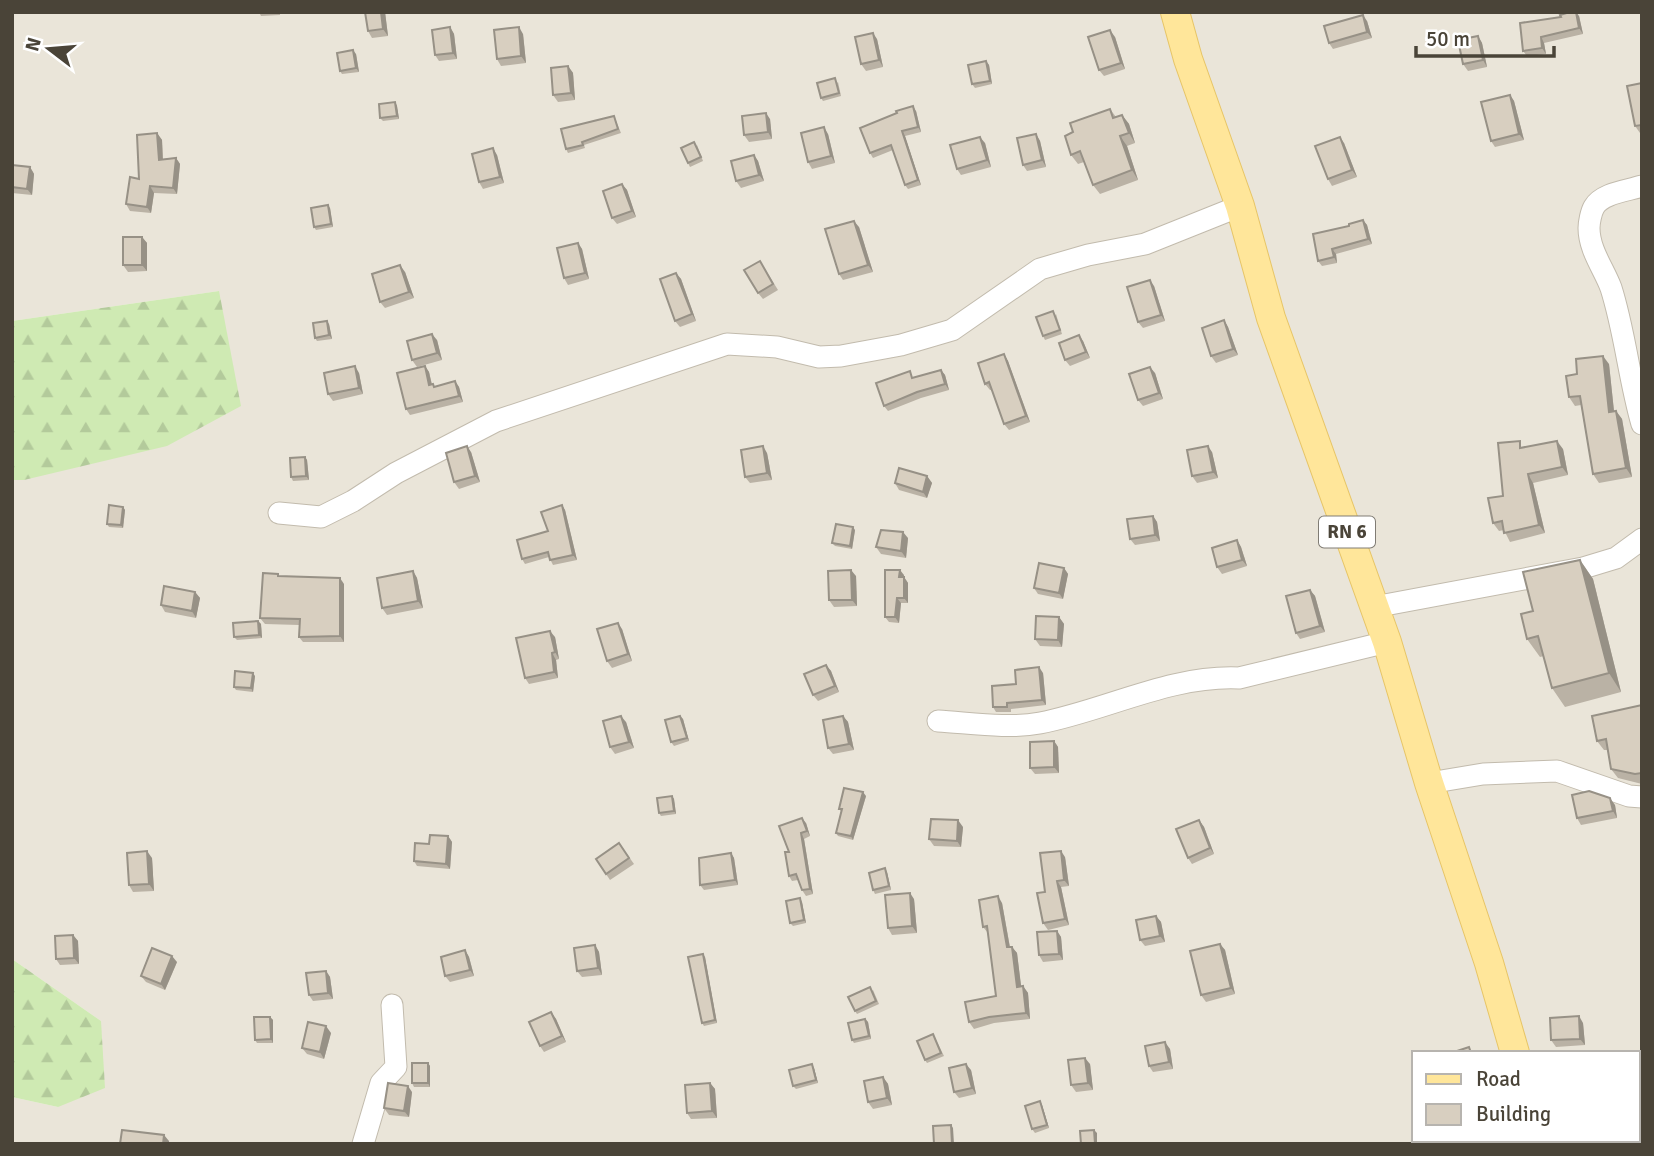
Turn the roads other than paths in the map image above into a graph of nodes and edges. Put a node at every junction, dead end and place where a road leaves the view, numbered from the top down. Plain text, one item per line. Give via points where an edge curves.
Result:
1 (1175, 12) edge
2 (1642, 186) edge
3 (1240, 206) junction
4 (1642, 424) edge
5 (279, 513) dead end
6 (1642, 539) edge
7 (1374, 607) junction
8 (1387, 642) junction
9 (938, 721) dead end
10 (1429, 783) junction
11 (1642, 797) edge
12 (392, 1005) dead end
13 (1514, 1051) edge
14 (363, 1144) edge

1 - 3 main road, RN 6
2 - 4 street via 1601,199 1593,209 1589,228 1610,286
3 - 5 street via 1145,244 1040,269 952,330 841,356 727,344 496,421 321,517
3 - 7 main road, RN 6 via 1271,318
6 - 7 street via 1616,558 1583,568
7 - 8 main road, RN 6
8 - 9 street via 1239,678 1183,682 1037,724
8 - 10 main road, RN 6
10 - 11 street via 1483,774 1557,772
10 - 13 main road, RN 6
12 - 14 street via 396,1067 382,1083

